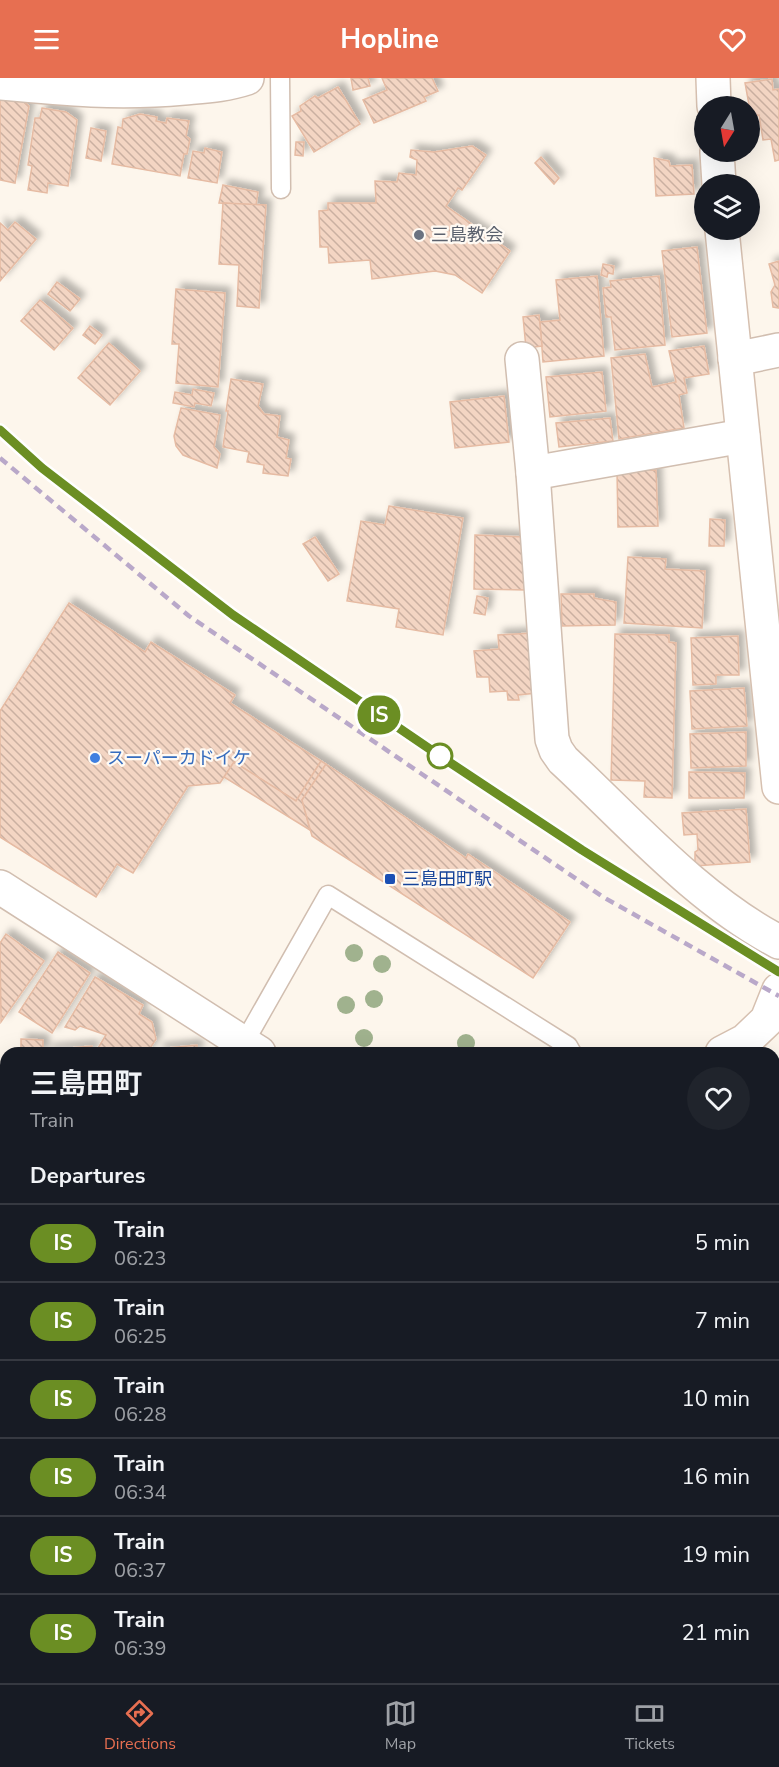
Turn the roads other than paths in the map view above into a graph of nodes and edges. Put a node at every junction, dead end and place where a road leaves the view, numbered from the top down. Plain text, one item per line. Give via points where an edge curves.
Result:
1 (247, 78) edge
2 (280, 78) edge
3 (712, 78) edge
4 (0, 83) edge
5 (713, 96) edge
6 (282, 189) dead end
7 (723, 240) edge
8 (779, 350) edge
9 (522, 359) dead end
10 (735, 359) junction
11 (743, 436) junction
12 (534, 472) junction
13 (779, 787) edge
14 (0, 887) edge
15 (779, 942) edge
16 (779, 990) edge
17 (773, 1024) edge
18 (250, 1047) edge
19 (252, 1047) edge
20 (569, 1047) edge
21 (734, 1047) edge

1 - 4 street via 227,84 142,92
2 - 6 lane
3 - 5 street
7 - 10 street
8 - 10 street
9 - 12 street
10 - 11 street
11 - 12 street
11 - 13 street
12 - 15 street via 555,750 678,869 725,908
14 - 18 street
16 - 17 street
17 - 21 street
19 - 20 lane via 328,895

